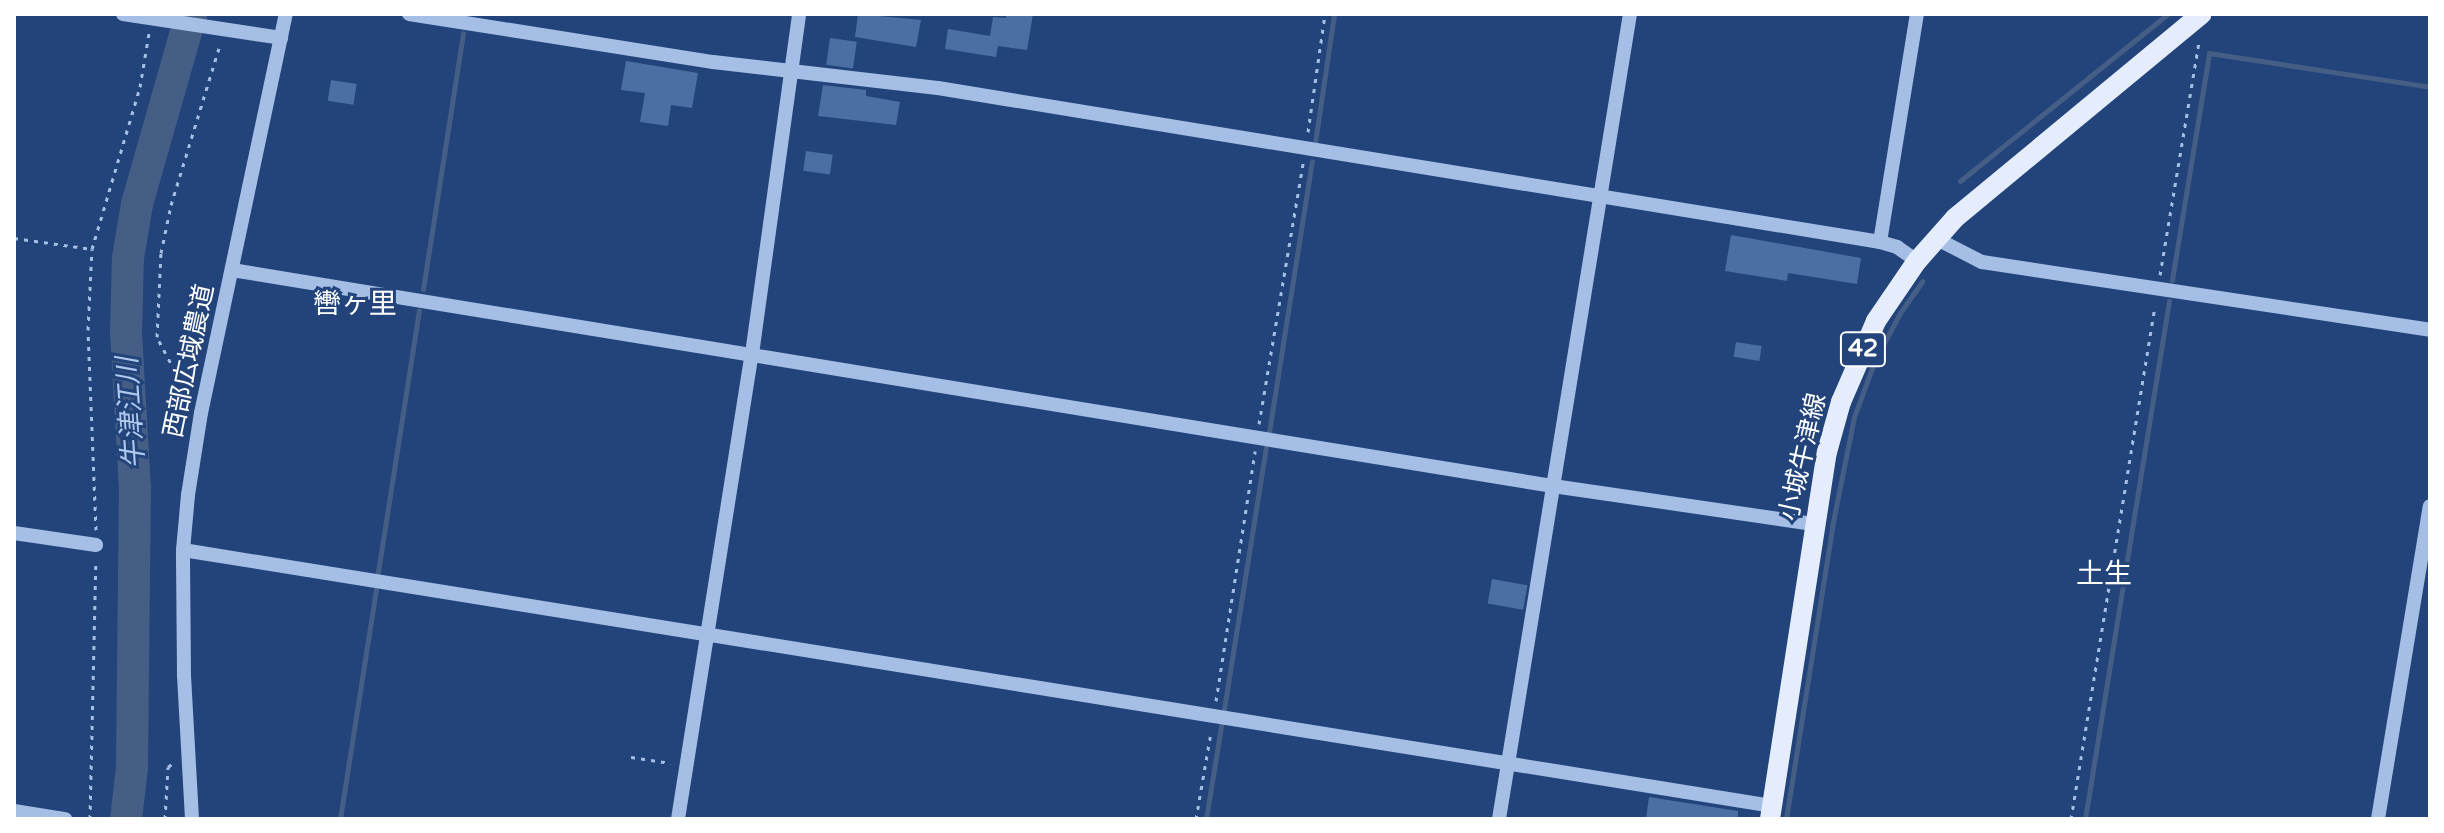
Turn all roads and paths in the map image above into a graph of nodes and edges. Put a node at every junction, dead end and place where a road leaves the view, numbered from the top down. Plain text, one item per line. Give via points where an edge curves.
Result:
1 (123, 14) edge
2 (286, 14) edge
3 (409, 14) edge
4 (799, 14) edge
5 (1325, 14) edge
6 (1630, 14) edge
7 (1917, 14) edge
8 (2199, 16) edge
9 (152, 18) junction
10 (225, 30) junction
11 (281, 38) junction
12 (793, 72) junction
13 (1305, 150) junction
14 (1601, 197) junction
15 (14, 238) edge
16 (1935, 238) junction
17 (1880, 242) junction
18 (1917, 261) junction
19 (232, 270) junction
20 (2158, 289) junction
21 (2430, 330) edge
22 (752, 354) junction
23 (1257, 438) junction
24 (195, 448) junction
25 (1553, 486) junction
26 (2430, 506) edge
27 (1813, 524) junction
28 (14, 533) edge
29 (96, 545) dead end
30 (183, 550) junction
31 (707, 631) junction
32 (1214, 713) junction
33 (188, 751) junction
34 (631, 757) dead end
35 (1508, 763) junction
36 (687, 765) junction
37 (14, 811) edge
38 (1771, 812) edge
39 (65, 819) edge
40 (165, 819) edge
41 (192, 819) edge
42 (678, 819) edge
43 (1196, 819) edge
44 (1499, 819) edge
45 (2071, 819) edge
46 (2378, 819) edge

1 - 9 street
2 - 11 street, 西部広域農道
3 - 12 street
4 - 12 street
5 - 13 path
6 - 14 street
7 - 17 street
8 - 16 main road, 小城牛津線 / 42 via 1976,198
8 - 20 path
9 - 10 street
9 - 15 path via 140,87 92,249
10 - 11 street
10 - 24 path via 161,253 157,337 175,371 176,431
11 - 19 street, 西部広域農道
12 - 13 street via 938,88
12 - 22 street
13 - 14 street
13 - 23 path
14 - 17 street
14 - 25 street
16 - 18 main road, 小城牛津線 / 42
16 - 20 street via 1982,262
17 - 18 street
18 - 27 main road, 小城牛津線 / 42 via 1858,357 1827,452
19 - 22 street
19 - 24 street, 西部広域農道
20 - 21 street
20 - 45 path
22 - 23 street
22 - 31 street
23 - 25 street
23 - 32 path
24 - 30 street, 西部広域農道
25 - 27 street
25 - 35 street
26 - 46 street
27 - 38 main road, 小城牛津線 / 42
28 - 29 street
30 - 31 street
30 - 33 street, 西部広域農道
31 - 32 street
31 - 36 street
32 - 35 street
32 - 43 path
33 - 40 path via 168,767
33 - 41 street, 西部広域農道
34 - 36 path
35 - 38 street
35 - 44 street
36 - 42 street
37 - 39 street

